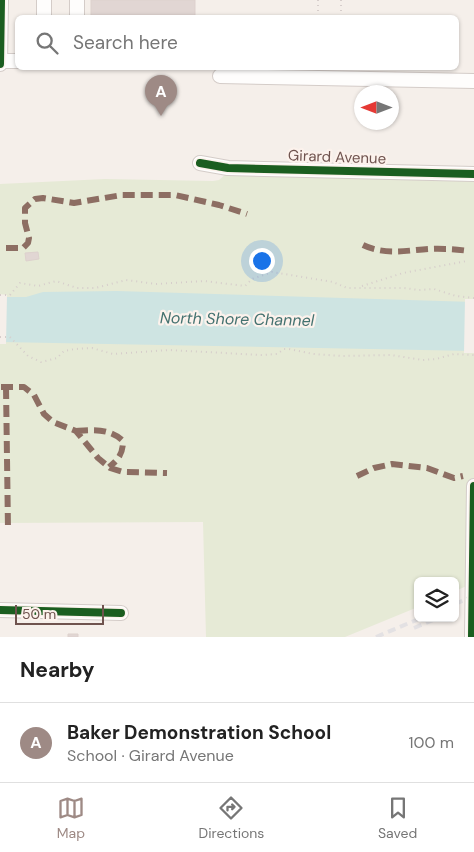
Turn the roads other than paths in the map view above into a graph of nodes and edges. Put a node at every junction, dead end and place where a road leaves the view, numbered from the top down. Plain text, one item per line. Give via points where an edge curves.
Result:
1 (1, 0) edge
2 (44, 0) edge
3 (78, 0) edge
4 (44, 15) edge
5 (77, 15) edge
6 (15, 61) edge
7 (0, 62) edge
8 (220, 76) dead end
9 (474, 81) edge
10 (200, 164) dead end
11 (474, 174) edge
12 (474, 486) edge
13 (0, 610) edge
14 (121, 613) dead end
15 (472, 637) edge

1 - 7 street
2 - 4 street
3 - 5 street
6 - 7 street
8 - 9 street
10 - 11 street, Girard Avenue via 228,168
12 - 15 street
13 - 14 street

